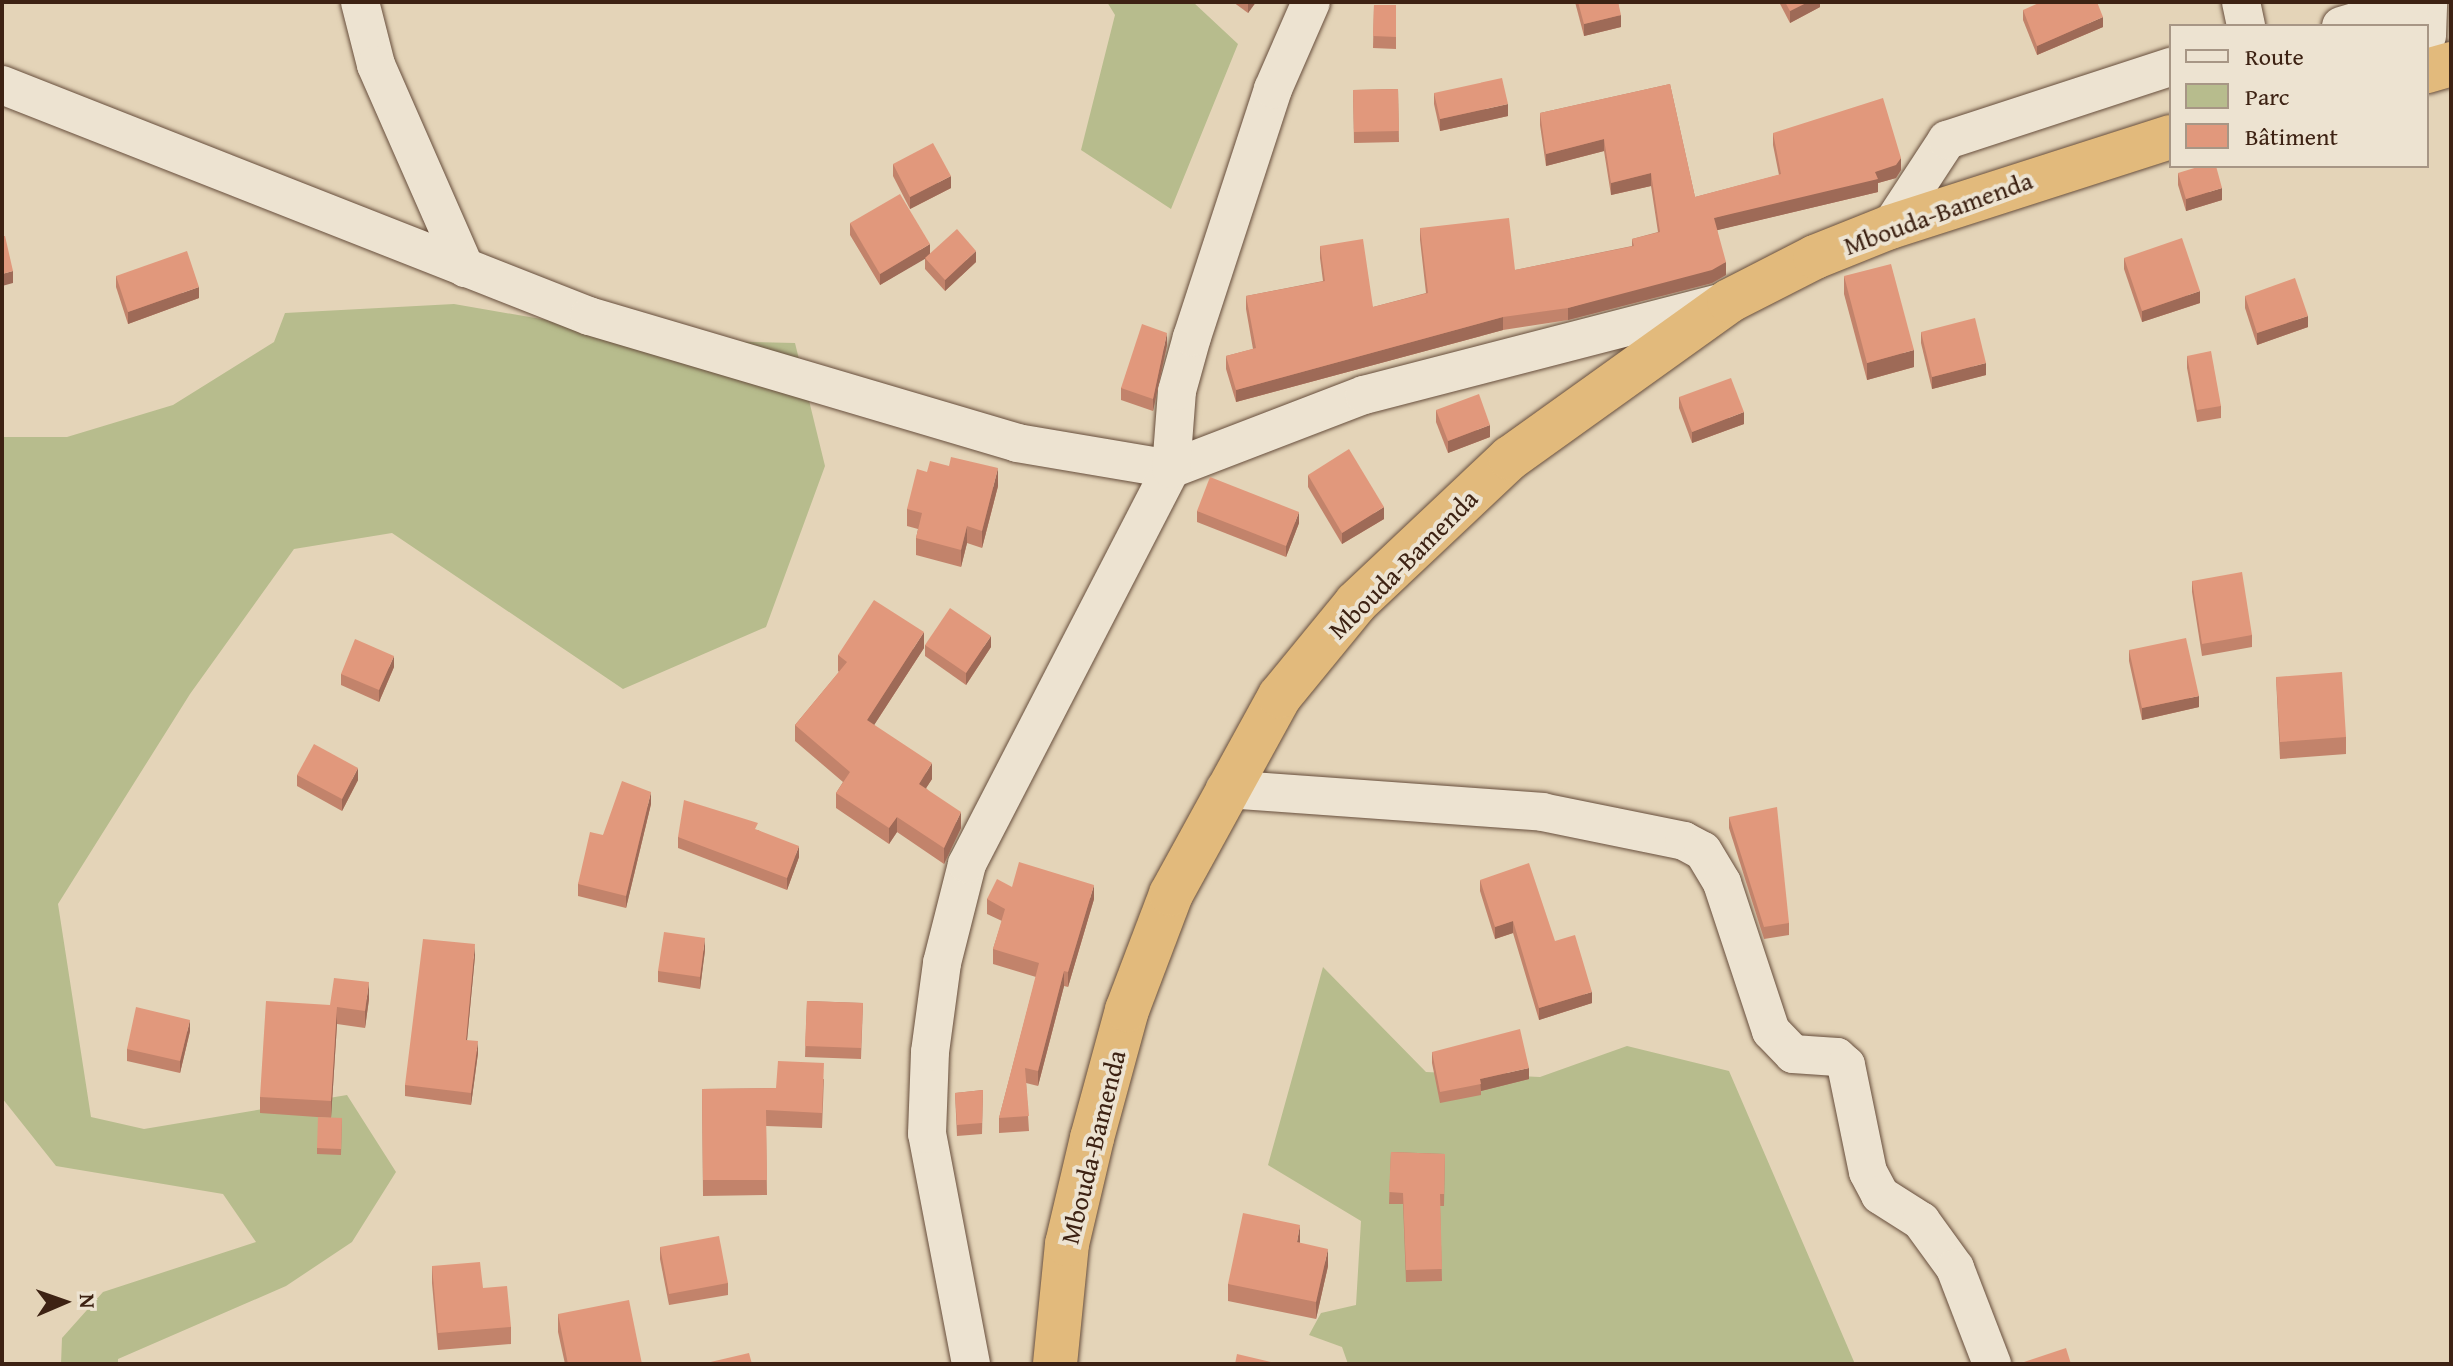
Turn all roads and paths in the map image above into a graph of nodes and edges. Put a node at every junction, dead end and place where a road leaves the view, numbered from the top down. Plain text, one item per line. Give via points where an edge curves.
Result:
1 (360, 2) edge
2 (1311, 2) edge
3 (2241, 2) edge
4 (2425, 2) edge
5 (2246, 24) edge
6 (2348, 24) edge
7 (2426, 24) edge
8 (2451, 64) edge
9 (2169, 68) edge
10 (2429, 70) edge
11 (2, 85) edge
12 (2169, 138) edge
13 (1890, 227) junction
14 (465, 268) junction
15 (1729, 301) junction
16 (1171, 469) junction
17 (1225, 789) junction
18 (971, 1364) edge
19 (1055, 1364) edge
20 (1992, 1364) edge

1 - 14 street via 376,65
2 - 16 street via 1268,103 1192,337 1177,391
3 - 5 street
4 - 6 street
4 - 7 street
8 - 10 highway
9 - 13 street via 1947,140
11 - 14 street
12 - 13 highway, Mbouda-Bamenda
13 - 15 highway, Mbouda-Bamenda via 1815,257
14 - 16 street via 589,316 742,365 1017,443
15 - 16 street via 1364,395
15 - 17 highway, Mbouda-Bamenda via 1510,458 1356,603 1280,696
16 - 18 street via 967,864 942,963 927,1134
17 - 19 highway, Mbouda-Bamenda via 1171,894 1127,1010 1067,1244
17 - 20 street via 1542,812 1684,841 1703,851 1722,883 1771,1031 1793,1054 1837,1057 1846,1065 1868,1172 1880,1195 1921,1221 1955,1268

